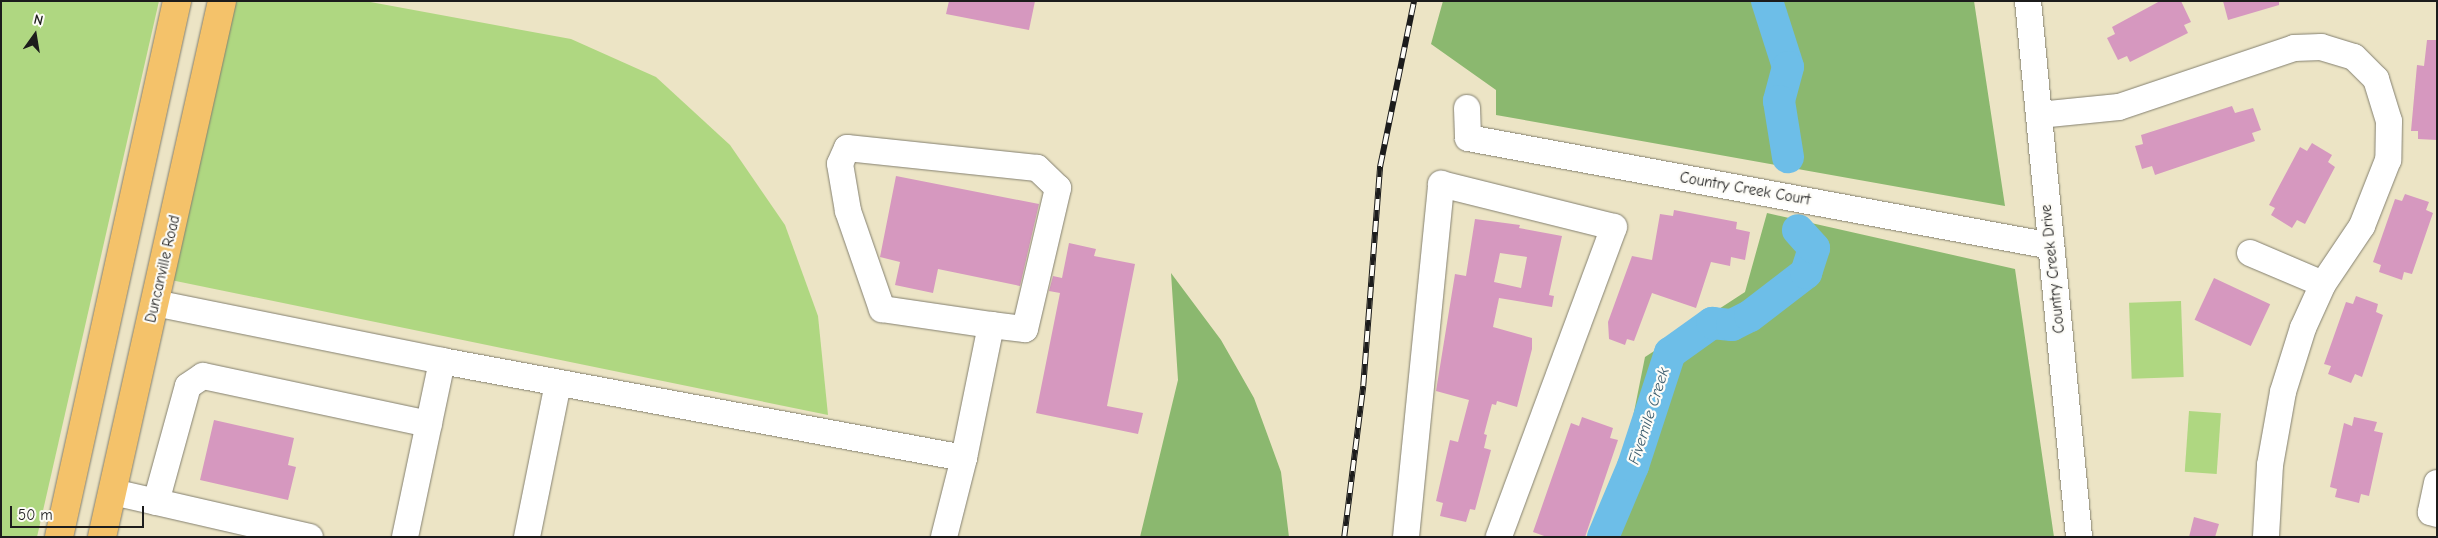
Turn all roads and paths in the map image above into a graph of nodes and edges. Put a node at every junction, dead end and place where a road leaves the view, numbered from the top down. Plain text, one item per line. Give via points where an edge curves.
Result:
1 (177, 1) edge
2 (222, 1) edge
3 (2028, 1) edge
4 (1467, 108) dead end
5 (2039, 116) junction
6 (2051, 246) junction
7 (2250, 253) dead end
8 (2323, 284) junction
9 (112, 294) junction
10 (155, 303) junction
11 (991, 326) junction
12 (442, 361) junction
13 (558, 383) junction
14 (429, 424) junction
15 (964, 458) junction
16 (2437, 483) edge
17 (113, 492) junction
18 (156, 502) junction
19 (2437, 514) edge
20 (59, 537) edge
21 (102, 537) edge
22 (310, 537) edge
23 (405, 537) edge
24 (526, 537) edge
25 (944, 537) edge
26 (1406, 537) edge
27 (1499, 537) edge
28 (2079, 537) edge
29 (2266, 537) edge

1 - 9 main road
2 - 10 main road, Duncanville Road
3 - 5 street, Country Creek Drive
4 - 6 street, Country Creek Court via 1468,138
5 - 6 street, Country Creek Drive
5 - 8 street via 2119,107 2294,48 2321,47 2354,57 2376,79 2389,121 2388,160 2362,226
6 - 28 street, Country Creek Drive
7 - 8 street
8 - 29 street via 2303,328 2283,392 2268,481
9 - 10 main road
9 - 20 main road
10 - 12 street
10 - 17 main road, Duncanville Road
11 - 11 street via 1025,329 1058,188 1037,168 848,148 840,164 848,211 882,309
11 - 15 street
12 - 13 street
12 - 14 street
13 - 15 street
13 - 24 street
14 - 18 street via 203,376 188,386
14 - 23 street
15 - 25 street
16 - 19 street via 2431,512
17 - 18 street
17 - 21 main road, Duncanville Road
18 - 22 street
26 - 27 street via 1441,184 1614,227

